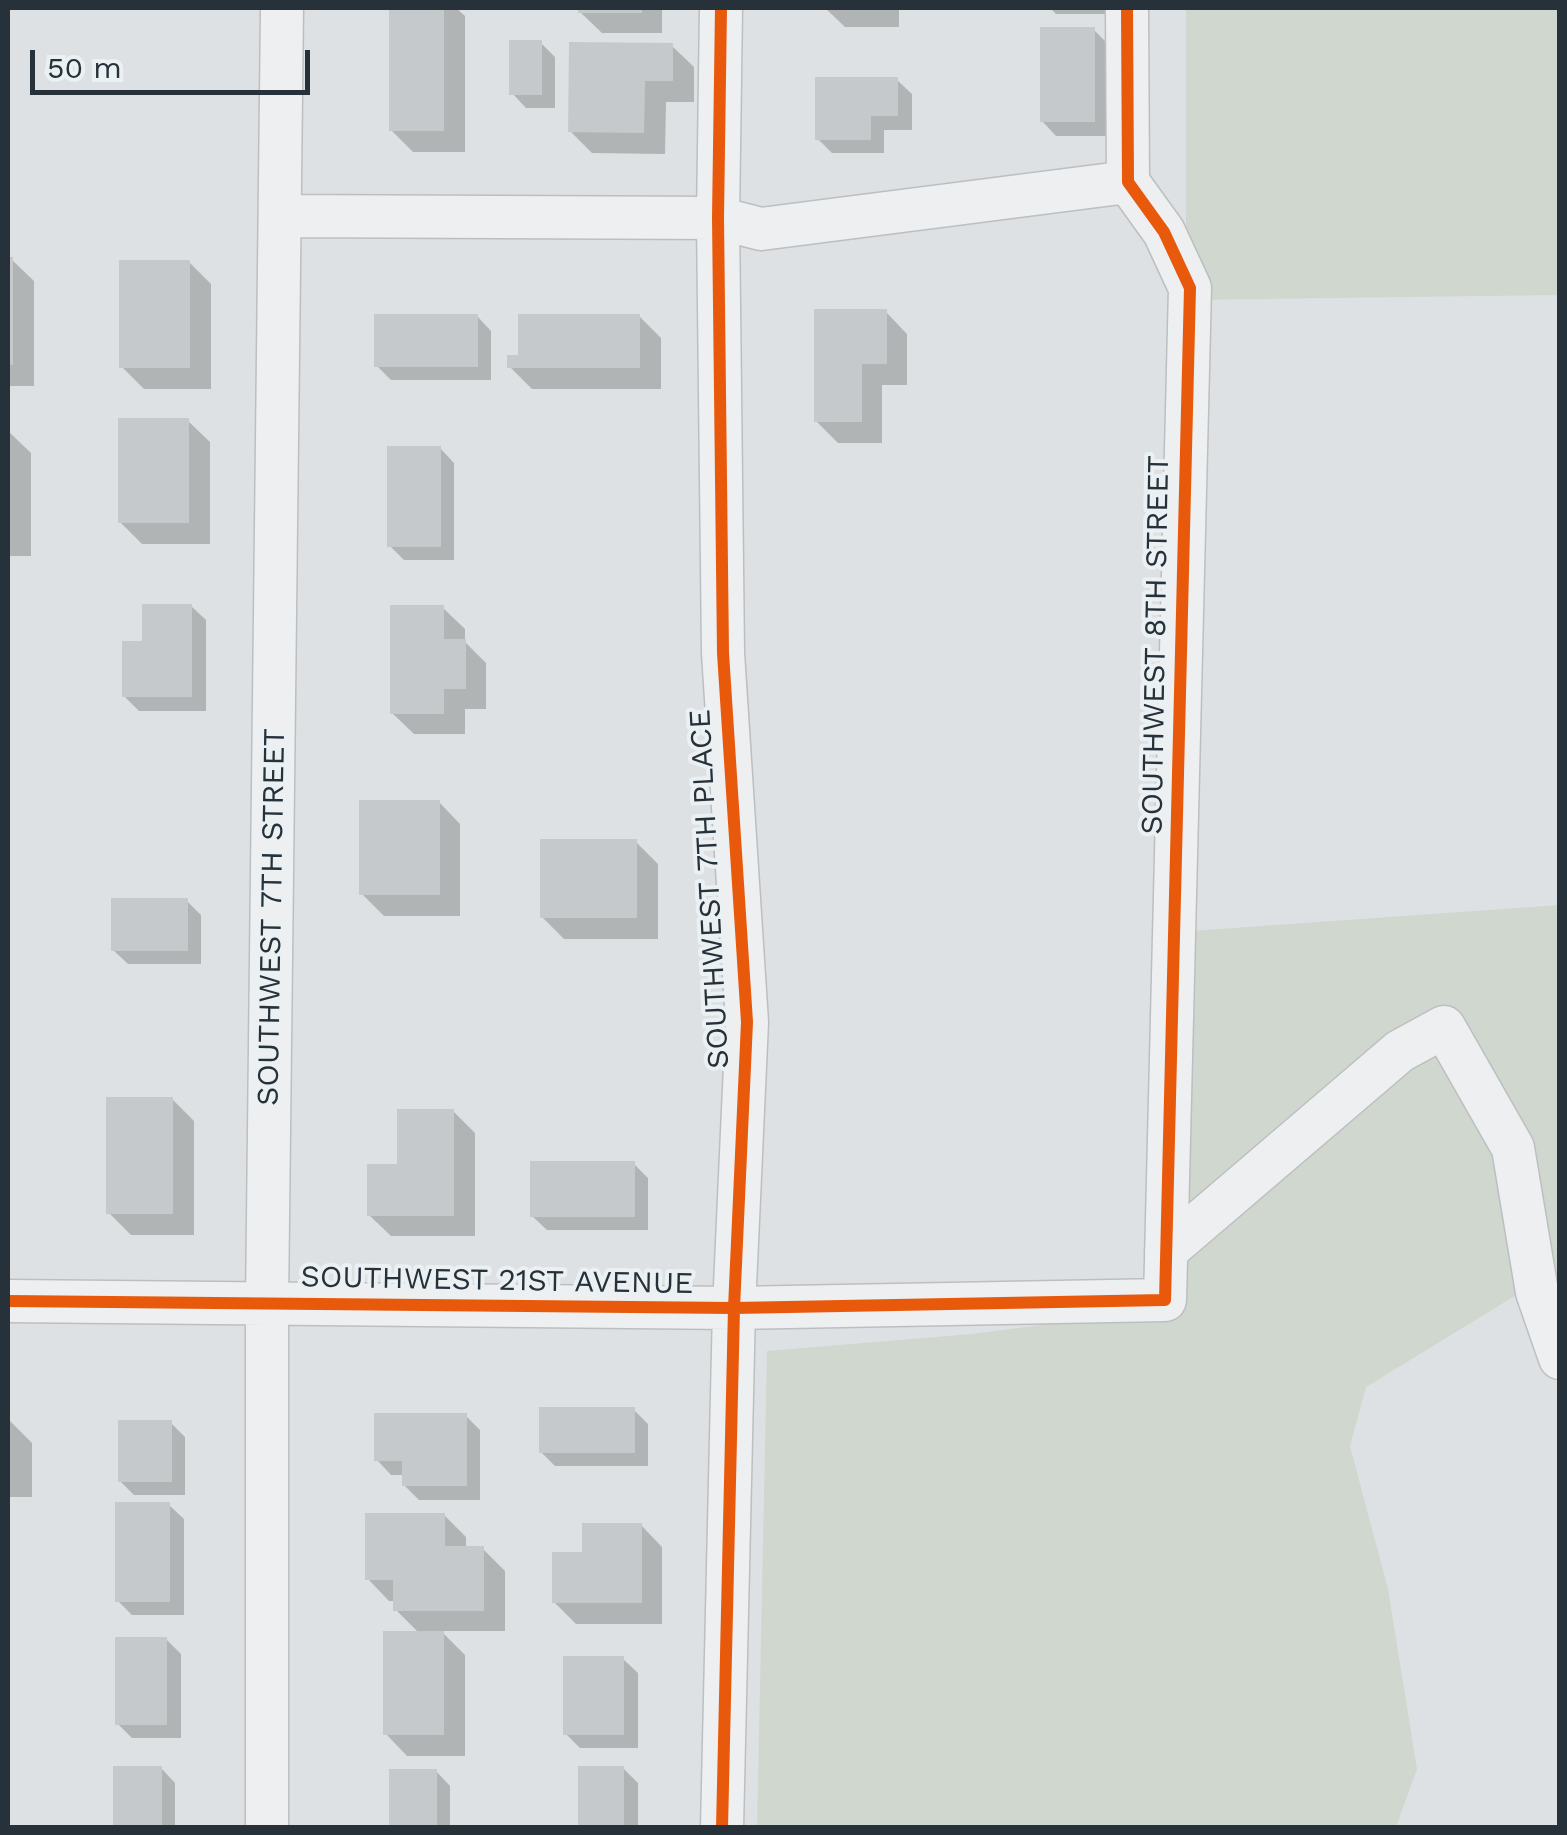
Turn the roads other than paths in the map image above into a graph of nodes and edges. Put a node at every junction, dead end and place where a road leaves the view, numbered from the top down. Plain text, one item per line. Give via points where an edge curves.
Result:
1 (282, 8) edge
2 (721, 8) edge
3 (1127, 8) edge
4 (1128, 182) junction
5 (280, 216) junction
6 (718, 218) junction
7 (1166, 1251) junction
8 (1165, 1300) joint
9 (8, 1301) edge
10 (267, 1304) junction
11 (734, 1308) junction
12 (1560, 1358) edge
13 (267, 1828) edge
14 (722, 1828) edge

1 - 5 street, SOUTHWEST 7TH STREET
2 - 6 street, SOUTHWEST 7TH PLACE
3 - 4 street
4 - 6 street via 761,229
4 - 7 street, SOUTHWEST 8TH STREET via 1164,232 1190,288
5 - 6 street
5 - 10 street, SOUTHWEST 7TH STREET
6 - 11 street, SOUTHWEST 7TH PLACE via 722,653 748,1022
7 - 8 street, SOUTHWEST 8TH STREET
7 - 12 street via 1400,1051 1444,1028 1513,1148 1537,1292
8 - 11 street, SOUTHWEST 21ST AVENUE
9 - 10 street, SOUTHWEST 21ST AVENUE
10 - 11 street, SOUTHWEST 21ST AVENUE
10 - 13 street, SOUTHWEST 7TH STREET
11 - 14 street, SOUTHWEST 7TH PLACE

